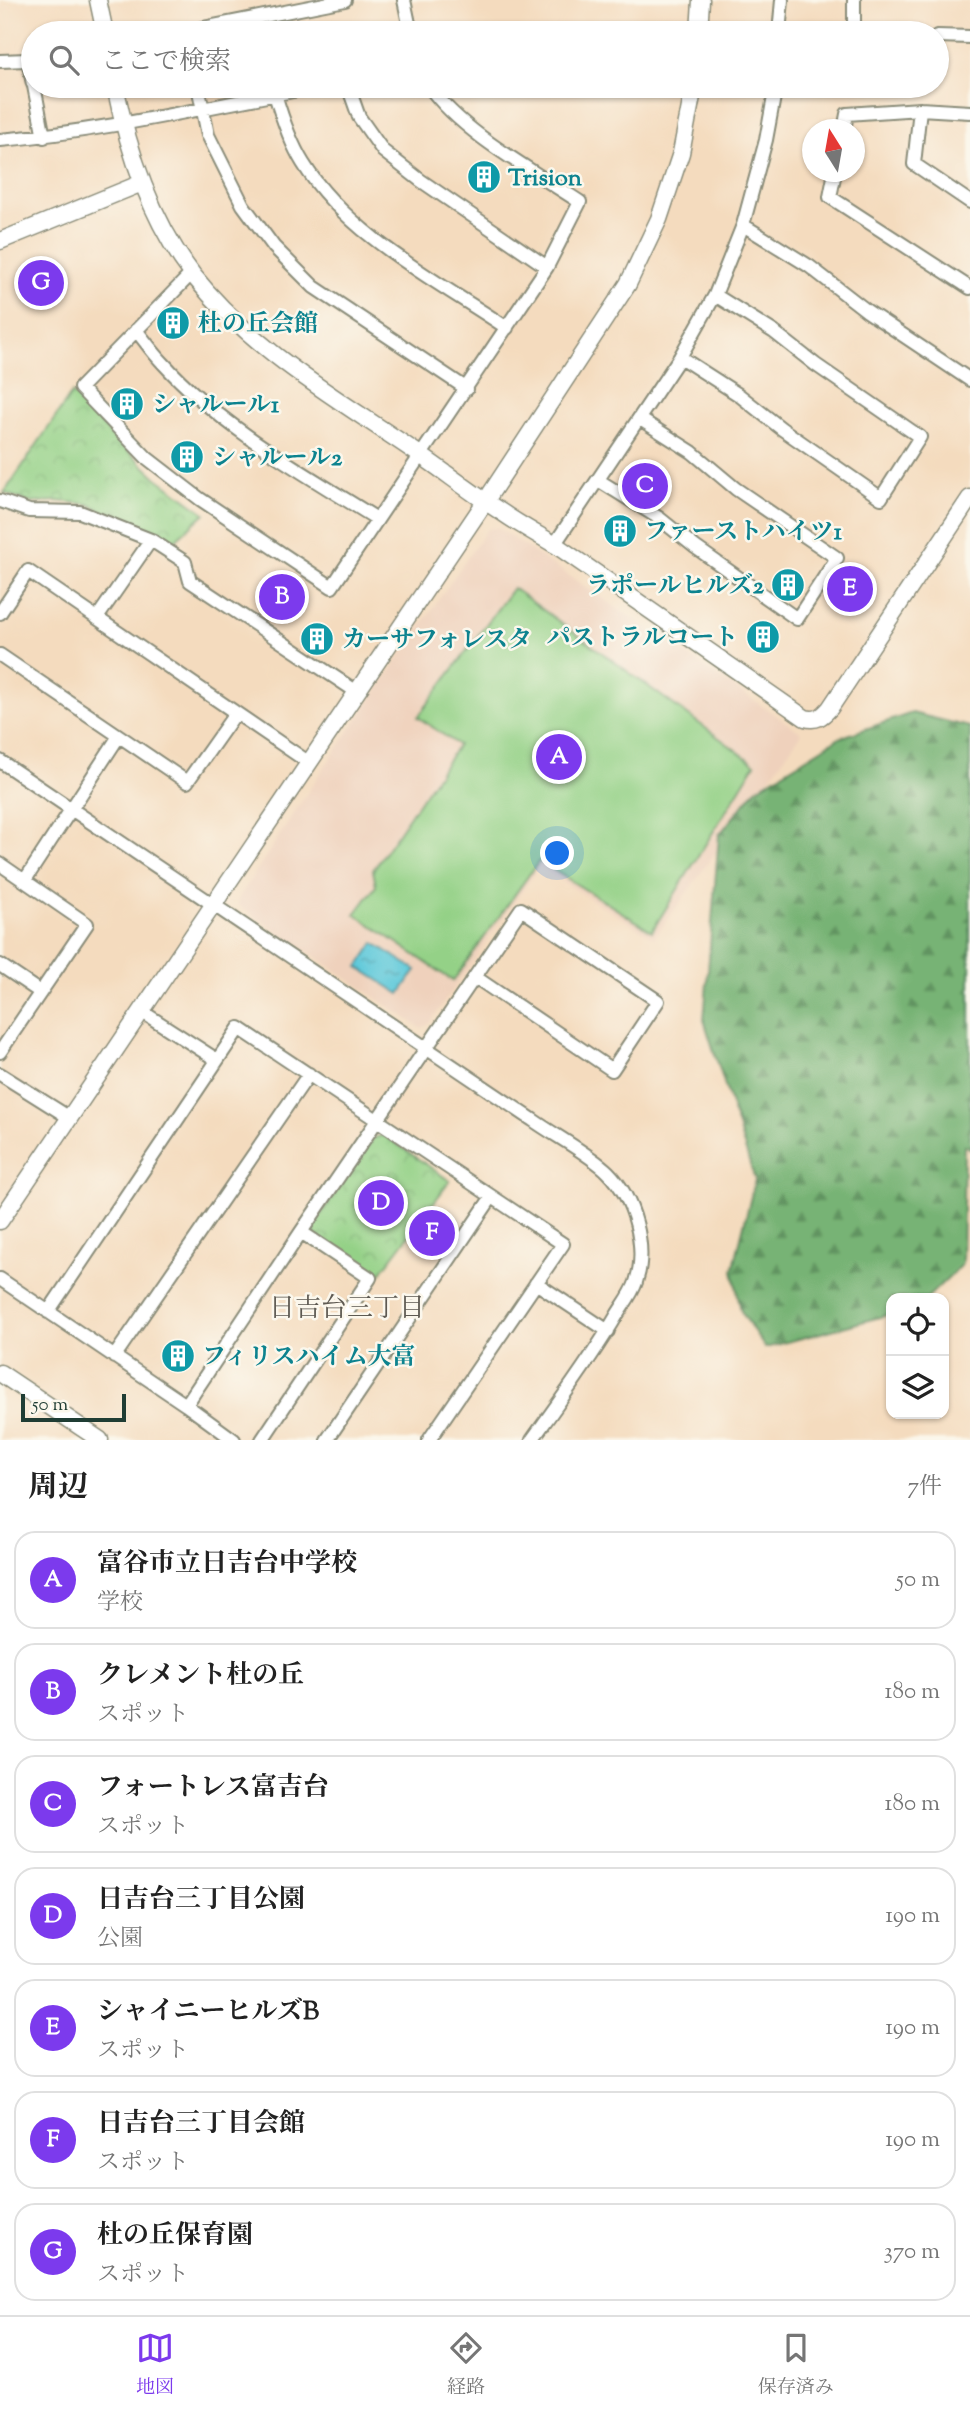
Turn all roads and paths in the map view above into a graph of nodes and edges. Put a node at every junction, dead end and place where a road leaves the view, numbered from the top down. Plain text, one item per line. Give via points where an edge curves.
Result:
1 (98, 0) edge
2 (345, 0) edge
3 (404, 0) edge
4 (701, 0) edge
5 (782, 0) edge
6 (854, 0) edge
7 (102, 21) edge
8 (239, 21) edge
9 (408, 21) edge
10 (700, 21) edge
11 (780, 21) edge
12 (854, 21) edge
13 (949, 36) edge
14 (970, 37) edge
15 (21, 60) edge
16 (0, 61) edge
17 (37, 98) edge
18 (118, 98) edge
19 (200, 98) edge
20 (254, 98) edge
21 (276, 98) edge
22 (352, 98) edge
23 (438, 98) edge
24 (692, 98) edge
25 (774, 98) edge
26 (202, 108) junction
27 (920, 109) junction
28 (970, 112) edge
29 (846, 119) edge
30 (123, 124) junction
31 (44, 136) junction
32 (0, 140) edge
33 (833, 182) edge
34 (142, 183) junction
35 (970, 202) edge
36 (743, 225) junction
37 (0, 241) edge
38 (547, 267) junction
39 (192, 273) junction
40 (970, 288) edge
41 (715, 295) junction
42 (507, 328) junction
43 (136, 330) junction
44 (680, 357) junction
45 (968, 373) edge
46 (467, 389) junction
47 (640, 419) junction
48 (421, 456) junction
49 (598, 480) junction
50 (970, 498) edge
51 (0, 501) edge
52 (485, 502) junction
53 (377, 519) junction
54 (151, 540) junction
55 (554, 545) junction
56 (0, 613) edge
57 (97, 618) junction
58 (0, 654) edge
59 (357, 692) junction
60 (235, 714) junction
61 (119, 736) junction
62 (0, 761) edge
63 (308, 762) junction
64 (70, 809) junction
65 (0, 864) edge
66 (24, 880) junction
67 (211, 905) junction
68 (0, 965) edge
69 (475, 977) junction
70 (40, 992) junction
71 (141, 1011) junction
72 (426, 1049) junction
73 (0, 1052) edge
74 (217, 1060) junction
75 (0, 1074) edge
76 (309, 1074) junction
77 (70, 1118) junction
78 (377, 1121) junction
79 (491, 1198) junction
80 (0, 1221) edge
81 (301, 1232) junction
82 (0, 1279) edge
83 (536, 1283) junction
84 (48, 1311) junction
85 (608, 1331) junction
86 (114, 1357) junction
87 (0, 1373) edge
88 (187, 1405) junction
89 (100, 1440) edge
90 (234, 1440) edge
91 (262, 1440) edge
92 (327, 1440) edge
93 (429, 1440) edge
94 (532, 1440) edge

1 - 7 street
2 - 8 street
3 - 9 street
4 - 10 street
5 - 11 street
6 - 12 street
13 - 14 street
15 - 16 street
17 - 31 street
18 - 30 street
19 - 26 street
20 - 26 street
21 - 42 street via 284,127 304,164 350,219
22 - 38 street via 359,117 383,151
23 - 38 street via 459,120 580,202
24 - 52 street via 681,153 659,219 628,284
25 - 36 street
26 - 30 street
26 - 46 street via 208,135 243,205 274,247 314,287
27 - 28 street
27 - 29 street via 847,114
27 - 35 street via 914,164
30 - 31 street
30 - 34 street
31 - 32 street
33 - 40 street via 830,197
34 - 37 street
34 - 39 street
36 - 41 street
36 - 45 street via 809,266 867,311
38 - 42 street
39 - 43 street
39 - 48 street via 221,308 290,369
41 - 44 street
41 - 44 street via 774,331 920,437 881,498
42 - 46 street
43 - 53 street via 192,392 249,436
43 - 53 street via 80,388 147,458 332,587
44 - 47 street
46 - 48 street
47 - 49 street
47 - 49 street via 837,558 797,620 659,518
48 - 52 street
48 - 53 street
49 - 55 street
50 - 55 street via 830,708 812,720
51 - 54 street via 29,511 80,512
52 - 55 street
52 - 59 street
54 - 57 street
54 - 59 street via 185,562 190,581
56 - 57 street via 28,571
57 - 60 street
58 - 61 street
59 - 63 street
60 - 61 street via 187,782
60 - 63 street
61 - 64 street
62 - 64 street
63 - 67 street
64 - 66 street
64 - 67 street
65 - 66 street
66 - 70 street via 87,924
67 - 71 street
67 - 72 street
68 - 70 street
69 - 69 street via 612,1070 658,1001 521,909
69 - 72 street
70 - 73 street
71 - 74 street
71 - 77 street
72 - 78 street
72 - 85 street via 607,1171 621,1188 632,1211 640,1258 635,1283
74 - 76 street via 239,1028
74 - 84 street
75 - 77 street
76 - 78 street
76 - 86 street
77 - 80 street
78 - 79 street
78 - 81 street
79 - 83 street via 563,1244
79 - 92 street
81 - 88 street
81 - 91 street via 370,1278
82 - 84 street
83 - 85 street
83 - 93 street
84 - 86 street
85 - 94 street
86 - 88 street
87 - 89 street
88 - 90 street

